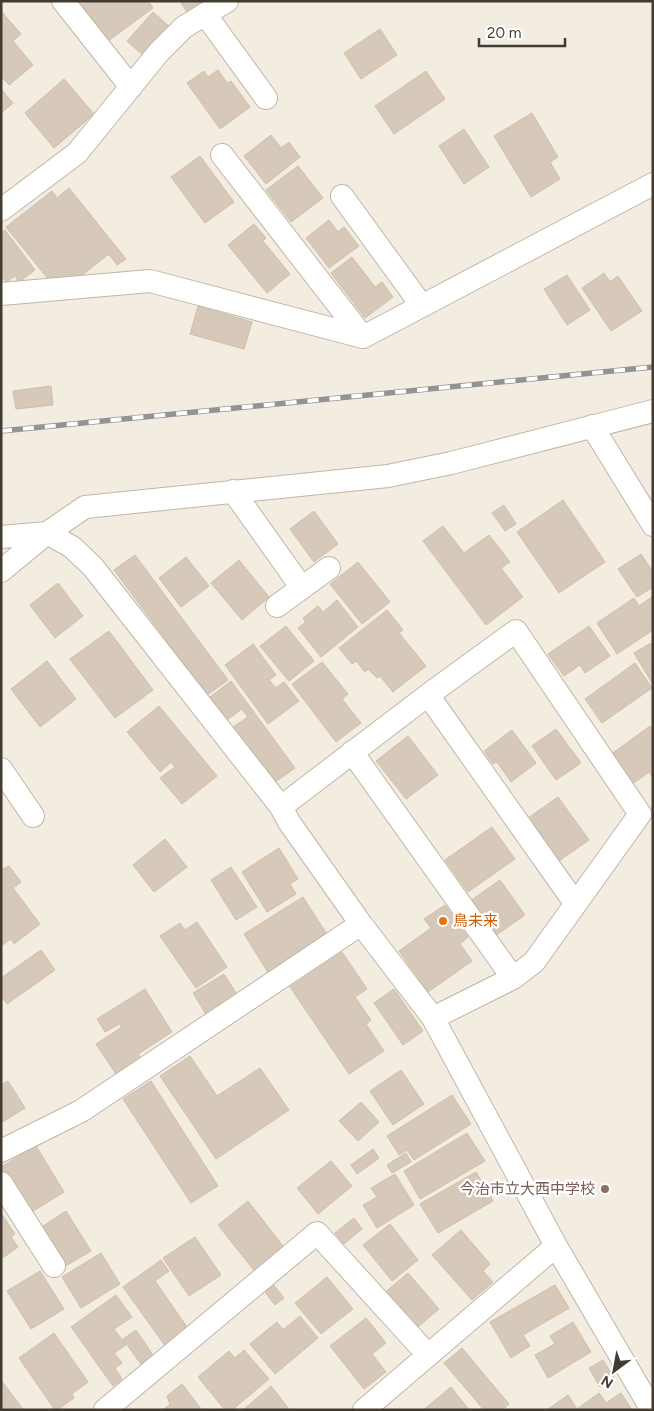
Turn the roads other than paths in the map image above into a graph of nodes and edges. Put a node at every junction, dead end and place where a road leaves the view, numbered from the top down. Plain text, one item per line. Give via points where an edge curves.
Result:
1 (63, 1) edge
2 (227, 1) edge
3 (204, 14) junction
4 (131, 87) junction
5 (266, 98) dead end
6 (222, 154) dead end
7 (653, 184) edge
8 (342, 196) dead end
9 (1, 210) edge
10 (1, 294) edge
11 (422, 306) junction
12 (363, 337) junction
13 (653, 411) edge
14 (592, 426) junction
15 (233, 491) junction
16 (653, 525) edge
17 (47, 533) junction
18 (1, 537) edge
19 (330, 568) dead end
20 (1, 571) edge
21 (302, 588) junction
22 (277, 606) dead end
23 (428, 695) junction
24 (352, 752) junction
25 (1, 769) edge
26 (281, 807) junction
27 (646, 807) edge
28 (33, 816) dead end
29 (575, 903) junction
30 (361, 924) junction
31 (513, 978) junction
32 (433, 1018) junction
33 (1, 1151) edge
34 (1, 1183) edge
35 (556, 1246) junction
36 (54, 1266) dead end
37 (428, 1355) junction
38 (105, 1410) edge
39 (364, 1410) edge
40 (652, 1410) edge

1 - 4 street
2 - 3 street
3 - 4 street via 184,27 159,52
3 - 5 street
4 - 9 street via 77,153
6 - 12 street
7 - 11 street
8 - 11 street
10 - 12 street via 150,282
11 - 12 street
13 - 14 street
14 - 15 street via 388,476
14 - 16 street
15 - 17 street via 85,507
15 - 21 street
17 - 18 street
17 - 20 street
17 - 26 street via 72,547 93,567
19 - 21 street
21 - 22 street
23 - 24 street
23 - 27 street via 516,631
23 - 29 street
24 - 26 street
24 - 31 street
25 - 28 street
26 - 30 street
27 - 29 street
29 - 31 street via 534,962
30 - 32 street
30 - 33 street via 80,1111
31 - 32 street
32 - 35 street
34 - 36 street
35 - 37 street
35 - 40 street
37 - 38 street via 317,1233
37 - 39 street

